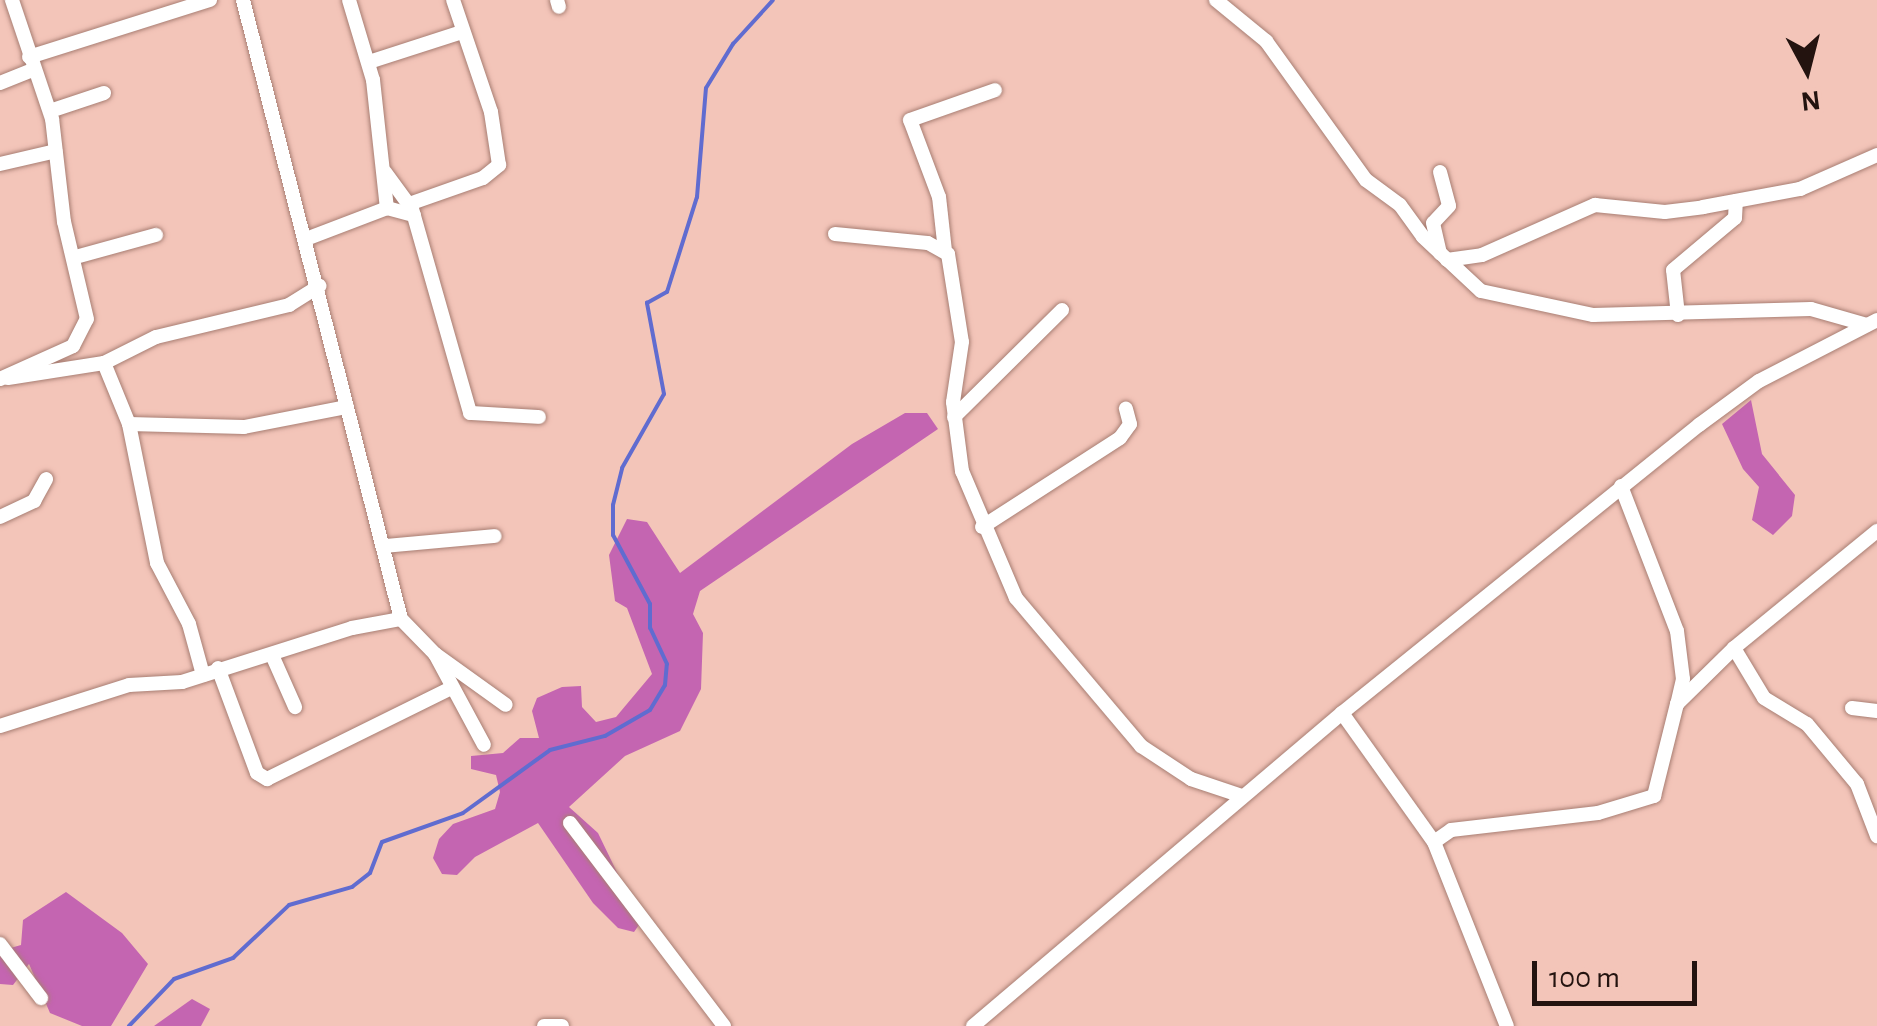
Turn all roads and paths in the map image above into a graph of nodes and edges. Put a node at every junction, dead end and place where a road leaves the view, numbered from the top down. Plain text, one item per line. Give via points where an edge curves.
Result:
1 (12, 0) edge
2 (210, 0) edge
3 (243, 0) edge
4 (349, 0) edge
5 (453, 0) edge
6 (1216, 0) edge
7 (462, 32) junction
8 (370, 62) junction
9 (32, 63) junction
10 (0, 83) edge
11 (994, 90) dead end
12 (104, 93) dead end
13 (50, 110) junction
14 (56, 151) junction
15 (1877, 155) edge
16 (0, 164) edge
17 (385, 172) junction
18 (1440, 172) dead end
19 (1736, 201) junction
20 (386, 208) junction
21 (412, 210) junction
22 (835, 234) dead end
23 (156, 235) dead end
24 (306, 239) junction
25 (946, 251) junction
26 (76, 257) junction
27 (1444, 257) junction
28 (320, 286) junction
29 (1062, 310) dead end
30 (1678, 316) junction
31 (1872, 323) edge
32 (104, 362) junction
33 (0, 379) edge
34 (347, 407) junction
35 (1126, 409) dead end
36 (954, 417) junction
37 (539, 418) dead end
38 (129, 424) junction
39 (46, 478) dead end
40 (1621, 486) junction
41 (0, 517) edge
42 (982, 527) junction
43 (1877, 530) edge
44 (495, 536) dead end
45 (386, 546) junction
46 (402, 619) junction
47 (1734, 648) junction
48 (435, 654) junction
49 (272, 655) junction
50 (211, 672) junction
51 (450, 688) junction
52 (1677, 704) junction
53 (506, 705) dead end
54 (295, 706) dead end
55 (1852, 708) dead end
56 (1877, 711) edge
57 (1342, 713) junction
58 (0, 726) edge
59 (484, 745) dead end
60 (1242, 796) junction
61 (570, 823) dead end
62 (1877, 836) edge
63 (1434, 842) junction
64 (0, 944) edge
65 (40, 998) dead end
66 (544, 1026) edge
67 (562, 1026) edge
68 (724, 1026) edge
69 (974, 1026) edge
70 (1506, 1026) edge

1 - 9 street
2 - 9 street
3 - 24 street
4 - 8 street
5 - 7 street
6 - 27 street via 1266,41 1358,171 1400,204
7 - 8 street
7 - 21 street via 487,98 499,165
8 - 17 street
9 - 10 street
9 - 13 street
11 - 25 street via 910,120 939,197
12 - 13 street
13 - 14 street
14 - 16 street
14 - 26 street
15 - 19 street via 1800,189
17 - 20 street
17 - 21 street
18 - 27 street via 1449,206 1433,223
19 - 27 street via 1665,212 1595,205 1482,255
19 - 30 street via 1735,218 1716,239 1672,270
20 - 21 street
20 - 24 street
21 - 37 street via 466,406 482,417
22 - 25 street via 928,243
23 - 26 street
24 - 28 street
25 - 36 street via 962,342
26 - 33 street via 87,319 80,340
27 - 30 street via 1473,287 1515,300 1594,315
28 - 32 street via 289,305 156,337
28 - 34 street
29 - 36 street
30 - 31 street via 1811,309
31 - 40 street via 1759,381
32 - 33 street
32 - 38 street
34 - 38 street via 244,427
34 - 45 street
35 - 42 street via 1130,424 1120,438
36 - 42 street via 962,471
38 - 50 street via 157,563
39 - 41 street via 34,501
40 - 52 street via 1677,630
40 - 57 street
42 - 60 street via 1032,624 1118,723 1191,779
43 - 47 street
44 - 45 street
45 - 46 street
46 - 48 street
46 - 49 street
47 - 52 street
47 - 62 street via 1764,698 1807,724 1857,784
48 - 51 street
48 - 53 street
49 - 50 street
49 - 54 street
50 - 51 street via 257,774 267,779
50 - 58 street via 129,686
51 - 59 street
52 - 63 street via 1662,783 1641,804 1451,830
55 - 56 street
57 - 60 street
57 - 63 street
60 - 69 street
61 - 68 street
63 - 70 street
64 - 65 street
66 - 67 street

